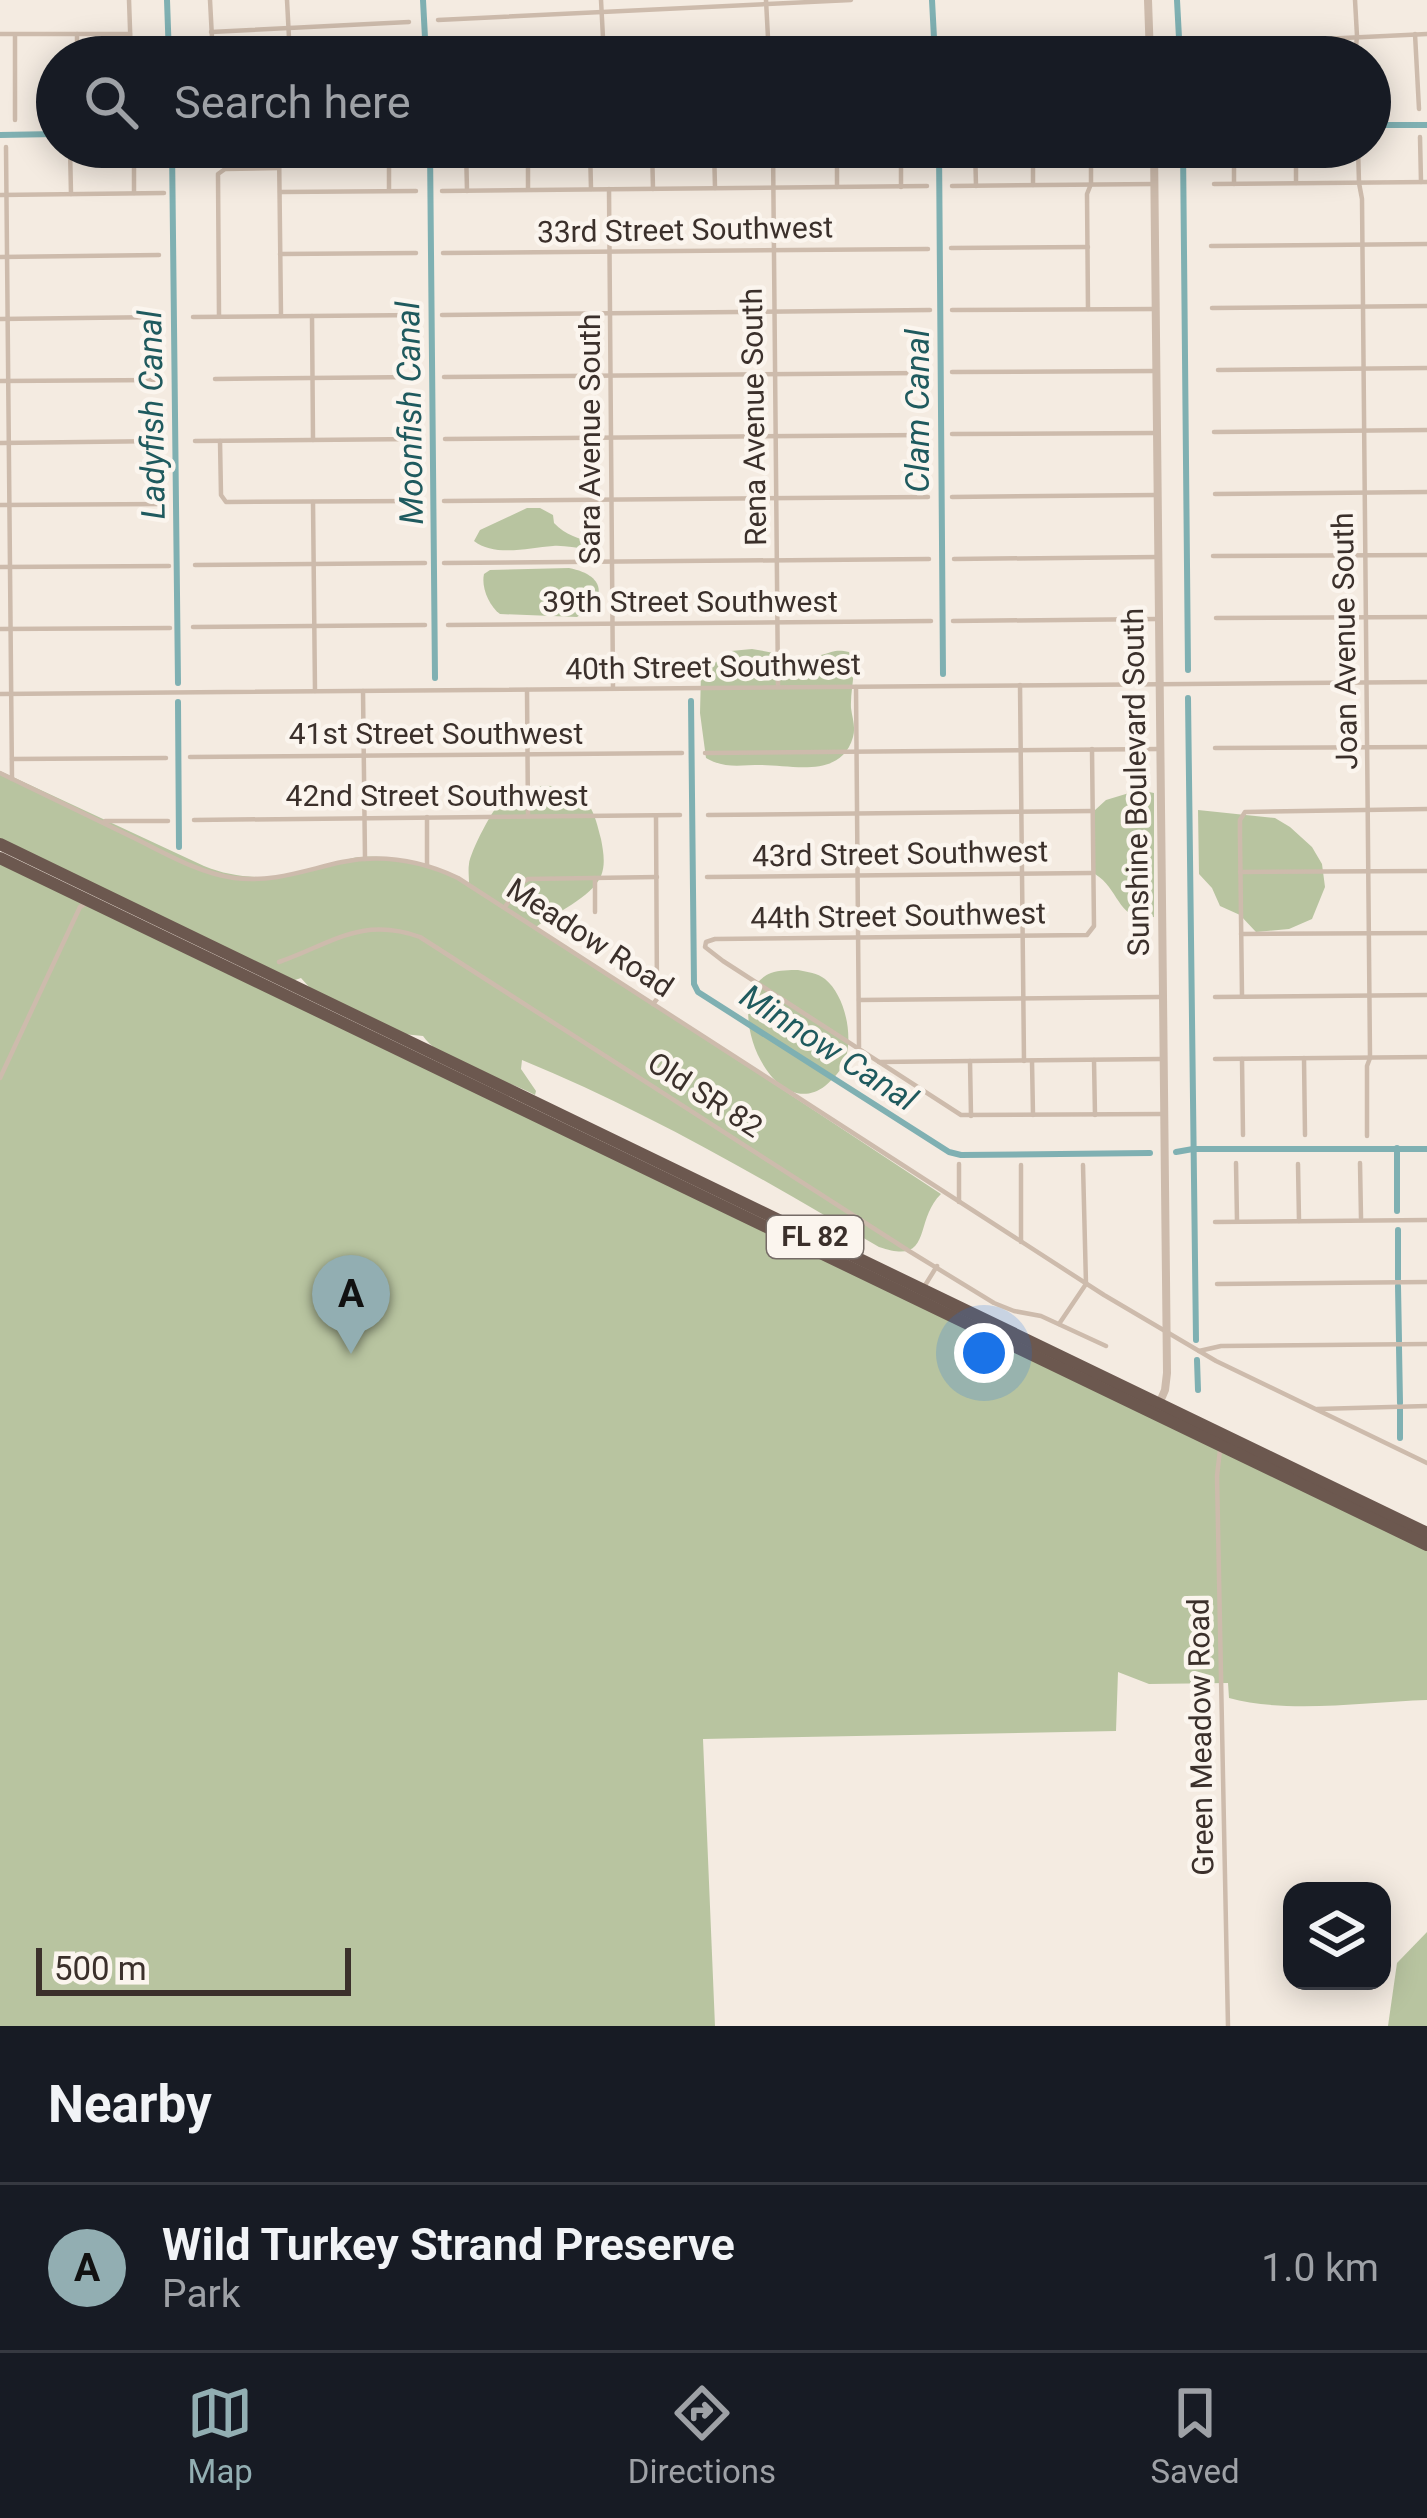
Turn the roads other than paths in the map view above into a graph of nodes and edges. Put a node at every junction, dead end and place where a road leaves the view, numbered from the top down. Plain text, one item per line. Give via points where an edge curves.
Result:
1 (129, 0) edge
2 (210, 0) edge
3 (287, 0) edge
4 (602, 0) edge
5 (851, 0) edge
6 (1148, 0) edge
7 (1355, 0) edge
8 (766, 2) edge
9 (602, 12) junction
10 (438, 20) dead end
11 (409, 22) dead end
12 (289, 28) junction
13 (212, 32) junction
14 (0, 34) edge
15 (15, 34) junction
16 (77, 34) joint
17 (130, 34) joint
18 (1415, 34) junction
19 (1427, 34) edge
20 (212, 36) edge
21 (289, 36) edge
22 (603, 36) edge
23 (768, 36) edge
24 (1149, 36) edge
25 (1357, 36) joint
26 (1419, 109) dead end
27 (15, 120) dead end
28 (1420, 136) dead end
29 (6, 148) dead end
30 (70, 168) edge
31 (134, 168) edge
32 (279, 168) joint
33 (389, 168) edge
34 (466, 168) edge
35 (528, 168) edge
36 (590, 168) edge
37 (652, 168) edge
38 (715, 168) edge
39 (773, 168) edge
40 (838, 168) edge
41 (901, 168) edge
42 (976, 168) edge
43 (1034, 168) edge
44 (1090, 168) edge
45 (1154, 168) edge
46 (1234, 168) edge
47 (1296, 168) edge
48 (1358, 168) edge
49 (1358, 182) junction
50 (1424, 182) edge
51 (1296, 183) junction
52 (1090, 184) junction
53 (1154, 184) junction
54 (1214, 184) dead end
55 (1234, 184) junction
56 (1034, 185) junction
57 (927, 186) dead end
58 (952, 186) dead end
59 (976, 186) junction
60 (901, 187) junction
61 (715, 188) junction
62 (773, 188) junction
63 (838, 188) junction
64 (591, 189) junction
65 (609, 189) junction
66 (652, 189) junction
67 (466, 190) junction
68 (528, 190) junction
69 (389, 191) junction
70 (416, 191) dead end
71 (442, 191) dead end
72 (280, 192) junction
73 (164, 193) dead end
74 (71, 194) junction
75 (134, 194) junction
76 (4, 195) edge
77 (1363, 244) junction
78 (1427, 244) edge
79 (1211, 246) dead end
80 (1088, 247) junction
81 (952, 248) dead end
82 (928, 249) dead end
83 (774, 250) junction
84 (610, 251) junction
85 (416, 253) dead end
86 (443, 253) dead end
87 (280, 254) junction
88 (159, 255) dead end
89 (4, 257) edge
90 (1427, 306) edge
91 (1363, 307) junction
92 (1212, 308) dead end
93 (1088, 309) junction
94 (1156, 309) junction
95 (930, 310) dead end
96 (952, 310) dead end
97 (774, 312) junction
98 (610, 314) junction
99 (421, 315) dead end
100 (442, 315) dead end
101 (281, 316) junction
102 (311, 316) junction
103 (162, 317) dead end
104 (193, 317) dead end
105 (219, 317) junction
106 (4, 319) edge
107 (1427, 368) edge
108 (1364, 369) junction
109 (1156, 370) junction
110 (1218, 370) dead end
111 (952, 372) dead end
112 (926, 373) dead end
113 (775, 374) junction
114 (611, 375) junction
115 (418, 377) dead end
116 (444, 377) dead end
117 (313, 378) junction
118 (215, 379) dead end
119 (162, 380) dead end
120 (0, 381) edge
121 (9, 381) junction
122 (1427, 430) edge
123 (1364, 431) junction
124 (1214, 432) dead end
125 (1157, 433) junction
126 (952, 434) dead end
127 (926, 435) dead end
128 (776, 436) junction
129 (612, 437) junction
130 (418, 439) dead end
131 (445, 439) dead end
132 (313, 440) junction
133 (164, 441) dead end
134 (194, 441) dead end
135 (220, 441) junction
136 (0, 443) edge
137 (9, 443) junction
138 (1427, 492) edge
139 (1365, 493) junction
140 (1215, 494) dead end
141 (1157, 495) junction
142 (952, 496) dead end
143 (928, 497) dead end
144 (776, 498) junction
145 (612, 500) junction
146 (419, 501) dead end
147 (444, 501) dead end
148 (313, 502) junction
149 (164, 504) dead end
150 (0, 505) edge
151 (10, 505) junction
152 (1366, 555) junction
153 (1427, 555) edge
154 (1214, 556) dead end
155 (1158, 557) junction
156 (929, 559) dead end
157 (954, 559) dead end
158 (777, 560) junction
159 (612, 562) junction
160 (425, 563) dead end
161 (444, 563) dead end
162 (314, 564) junction
163 (169, 566) dead end
164 (195, 566) dead end
165 (0, 567) edge
166 (10, 567) junction
167 (1427, 616) edge
168 (1366, 617) junction
169 (1158, 619) junction
170 (1216, 619) dead end
171 (932, 621) dead end
172 (952, 621) dead end
173 (777, 622) junction
174 (613, 624) junction
175 (425, 625) dead end
176 (448, 625) dead end
177 (314, 626) junction
178 (193, 627) dead end
179 (170, 628) dead end
180 (0, 629) edge
181 (11, 629) junction
182 (1367, 682) junction
183 (1427, 682) edge
184 (1159, 684) junction
185 (1020, 685) junction
186 (778, 687) junction
187 (856, 687) junction
188 (614, 689) junction
189 (527, 690) junction
190 (363, 691) junction
191 (315, 692) junction
192 (0, 694) edge
193 (12, 694) junction
194 (1367, 747) junction
195 (1427, 747) edge
196 (1215, 748) dead end
197 (1092, 749) junction
198 (1160, 749) junction
199 (1021, 750) junction
200 (857, 752) junction
201 (682, 753) dead end
202 (706, 753) dead end
203 (528, 754) junction
204 (364, 756) junction
205 (190, 757) dead end
206 (166, 758) dead end
207 (13, 759) junction
208 (0, 773) edge
209 (13, 779) junction
210 (1368, 809) junction
211 (1427, 809) edge
212 (1021, 812) junction
213 (1093, 812) junction
214 (857, 813) junction
215 (680, 815) dead end
216 (708, 815) dead end
217 (656, 816) junction
218 (528, 817) junction
219 (364, 818) junction
220 (427, 818) junction
221 (194, 820) dead end
222 (99, 821) junction
223 (168, 821) dead end
224 (0, 844) edge
225 (0, 858) edge
226 (364, 859) junction
227 (427, 866) junction
228 (1369, 871) junction
229 (1427, 871) edge
230 (1240, 872) junction
231 (1093, 873) junction
232 (1022, 874) junction
233 (858, 876) junction
234 (657, 877) junction
235 (707, 877) dead end
236 (595, 878) junction
237 (89, 901) junction
238 (505, 908) junction
239 (595, 912) dead end
240 (183, 931) junction
241 (1369, 933) junction
242 (1427, 933) edge
243 (1241, 934) junction
244 (1022, 936) junction
245 (859, 938) junction
246 (189, 949) junction
247 (279, 962) dead end
248 (266, 972) junction
249 (271, 989) junction
250 (1370, 995) junction
251 (1427, 995) edge
252 (1242, 996) junction
253 (1215, 997) dead end
254 (1023, 998) junction
255 (1162, 998) junction
256 (859, 1000) junction
257 (653, 1004) junction
258 (356, 1015) junction
259 (859, 1049) junction
260 (1427, 1057) edge
261 (1304, 1058) junction
262 (1370, 1058) junction
263 (1162, 1059) junction
264 (1215, 1059) dead end
265 (1243, 1059) junction
266 (1024, 1060) junction
267 (1032, 1060) junction
268 (1094, 1060) junction
269 (970, 1061) junction
270 (879, 1062) junction
271 (0, 1078) edge
272 (1095, 1114) junction
273 (1163, 1114) junction
274 (1033, 1115) junction
275 (971, 1116) junction
276 (1243, 1135) dead end
277 (1305, 1135) dead end
278 (1367, 1136) dead end
279 (1236, 1163) dead end
280 (1360, 1163) dead end
281 (959, 1164) dead end
282 (1298, 1164) dead end
283 (1021, 1165) dead end
284 (1083, 1165) dead end
285 (959, 1202) junction
286 (1361, 1220) junction
287 (1427, 1220) edge
288 (1299, 1221) junction
289 (1215, 1222) dead end
290 (1237, 1222) junction
291 (1021, 1242) junction
292 (937, 1266) junction
293 (1427, 1282) edge
294 (1086, 1284) junction
295 (1217, 1284) dead end
296 (923, 1296) junction
297 (1059, 1324) junction
298 (1166, 1332) junction
299 (1427, 1344) edge
300 (1106, 1346) dead end
301 (1199, 1351) junction
302 (1427, 1406) edge
303 (1156, 1409) junction
304 (1317, 1409) junction
305 (1221, 1447) junction
306 (1427, 1463) edge
307 (1427, 1533) edge
308 (1427, 1545) edge
309 (1228, 2026) edge

1 - 17 street
2 - 13 street
3 - 12 street
4 - 9 street
5 - 8 street
6 - 24 street
7 - 25 street
8 - 9 street
8 - 23 street
9 - 10 street
9 - 22 street
11 - 12 street
12 - 13 street
12 - 21 street
13 - 20 street
14 - 15 street
15 - 16 street
15 - 27 street
16 - 17 street
18 - 19 street
18 - 25 street
18 - 26 street
28 - 50 street
29 - 76 street
30 - 74 street
31 - 75 street
32 - 72 street
32 - 105 street via 218,174
33 - 69 street
34 - 67 street
35 - 68 street
36 - 64 street
37 - 66 street
38 - 61 street
39 - 62 street, Rena Avenue South
40 - 63 street
41 - 60 street
42 - 59 street
43 - 56 street
44 - 52 street
45 - 53 street, Sunshine Boulevard South
46 - 55 street
47 - 51 street
48 - 49 street, Joan Avenue South
49 - 50 street
49 - 51 street
49 - 77 street, Joan Avenue South
51 - 55 street
52 - 53 street
52 - 56 street
52 - 80 street
53 - 94 street, Sunshine Boulevard South
54 - 55 street
56 - 59 street
57 - 60 street
58 - 59 street
60 - 63 street
61 - 62 street
61 - 66 street
62 - 63 street
62 - 83 street, Rena Avenue South
64 - 65 street
64 - 68 street
65 - 66 street
65 - 84 street, Sara Avenue South
67 - 68 street
67 - 71 street
69 - 70 street
69 - 72 street
72 - 87 street
73 - 75 street
74 - 75 street
74 - 76 street
76 - 89 street
77 - 78 street
77 - 79 street
77 - 91 street, Joan Avenue South
80 - 81 street
80 - 93 street
82 - 83 street, 33rd Street Southwest
83 - 84 street, 33rd Street Southwest
83 - 97 street, Rena Avenue South
84 - 86 street, 33rd Street Southwest
84 - 98 street, Sara Avenue South
85 - 87 street
87 - 101 street
88 - 89 street
89 - 106 street
90 - 91 street
91 - 92 street
91 - 108 street, Joan Avenue South
93 - 94 street
93 - 96 street
94 - 109 street, Sunshine Boulevard South
95 - 97 street
97 - 98 street
97 - 113 street, Rena Avenue South
98 - 100 street
98 - 114 street, Sara Avenue South
99 - 102 street
101 - 102 street
101 - 105 street
102 - 117 street
103 - 106 street
104 - 105 street
106 - 121 street
107 - 108 street
108 - 110 street
108 - 123 street, Joan Avenue South
109 - 111 street
109 - 125 street, Sunshine Boulevard South
112 - 113 street
113 - 114 street
113 - 128 street, Rena Avenue South
114 - 116 street
114 - 129 street, Sara Avenue South
115 - 117 street
117 - 118 street
117 - 132 street
119 - 121 street
120 - 121 street
121 - 137 street
122 - 123 street
123 - 124 street
123 - 139 street, Joan Avenue South
125 - 126 street
125 - 141 street, Sunshine Boulevard South
127 - 128 street
128 - 129 street
128 - 144 street, Rena Avenue South
129 - 131 street
129 - 145 street, Sara Avenue South
130 - 132 street
132 - 135 street
133 - 137 street
134 - 135 street
135 - 148 street via 221,495 230,503
136 - 137 street
137 - 151 street
138 - 139 street
139 - 140 street
139 - 152 street, Joan Avenue South
141 - 142 street
141 - 155 street, Sunshine Boulevard South
143 - 144 street
144 - 145 street
144 - 158 street, Rena Avenue South
145 - 147 street
145 - 159 street, Sara Avenue South
146 - 148 street
148 - 162 street
149 - 151 street
150 - 151 street
151 - 166 street
152 - 153 street
152 - 154 street
152 - 168 street, Joan Avenue South
155 - 157 street
155 - 169 street, Sunshine Boulevard South
156 - 158 street
158 - 159 street
158 - 173 street, Rena Avenue South
159 - 161 street
159 - 174 street, Sara Avenue South
160 - 162 street
162 - 164 street
162 - 177 street
163 - 166 street
165 - 166 street
166 - 181 street
167 - 168 street
168 - 170 street
168 - 182 street, Joan Avenue South
169 - 172 street
169 - 184 street, Sunshine Boulevard South
171 - 173 street, 39th Street Southwest
173 - 174 street, 39th Street Southwest
173 - 186 street, Rena Avenue South
174 - 176 street, 39th Street Southwest
174 - 188 street, Sara Avenue South
175 - 177 street
177 - 178 street
177 - 191 street
179 - 181 street
180 - 181 street
181 - 193 street
182 - 183 street, 40th Street Southwest
182 - 184 street, 40th Street Southwest
182 - 194 street, Joan Avenue South
184 - 185 street, 40th Street Southwest
184 - 198 street, Sunshine Boulevard South
185 - 187 street, 40th Street Southwest
185 - 199 street
186 - 187 street, 40th Street Southwest
186 - 188 street, 40th Street Southwest
187 - 200 street
188 - 189 street, 40th Street Southwest
189 - 190 street, 40th Street Southwest
189 - 203 street
190 - 191 street, 40th Street Southwest
190 - 204 street
191 - 193 street, 40th Street Southwest
192 - 193 street, 40th Street Southwest
193 - 207 street
194 - 195 street
194 - 196 street
194 - 210 street, Joan Avenue South
197 - 198 street
197 - 199 street
197 - 213 street
198 - 255 street, Sunshine Boulevard South
199 - 200 street
199 - 212 street
200 - 202 street
200 - 214 street
201 - 203 street, 41st Street Southwest
203 - 204 street, 41st Street Southwest
203 - 218 street
204 - 205 street, 41st Street Southwest
204 - 219 street
206 - 207 street
207 - 209 street
208 - 209 street, Meadow Road
209 - 222 street, Meadow Road
210 - 211 street
210 - 228 street, Joan Avenue South
210 - 230 street via 1245,812
212 - 213 street
212 - 214 street
212 - 232 street
213 - 231 street
214 - 216 street
214 - 233 street
215 - 217 street, 42nd Street Southwest
217 - 218 street, 42nd Street Southwest
217 - 234 street
218 - 220 street, 42nd Street Southwest
219 - 220 street, 42nd Street Southwest
219 - 221 street, 42nd Street Southwest
219 - 226 street
220 - 227 street
222 - 223 street
222 - 226 street, Meadow Road via 232,878 281,878
224 - 240 highway, FL 82
225 - 237 highway, FL 82
226 - 227 street, Meadow Road
227 - 238 street, Meadow Road
228 - 229 street
228 - 230 street
228 - 241 street, Joan Avenue South
230 - 243 street
231 - 232 street, 43rd Street Southwest
231 - 244 street, 44th Street Southwest via 1091,933
232 - 233 street, 43rd Street Southwest
232 - 244 street
233 - 235 street, 43rd Street Southwest
233 - 245 street
234 - 236 street
234 - 257 street
236 - 238 street via 528,879
236 - 239 street
237 - 240 highway
237 - 246 highway, FL 82
237 - 271 street
238 - 257 street, Meadow Road
240 - 248 highway, FL 82
241 - 242 street
241 - 243 street
241 - 250 street, Joan Avenue South
243 - 252 street
244 - 245 street, 44th Street Southwest
244 - 254 street
245 - 256 street
245 - 259 street, 44th Street Southwest via 706,942 708,951
246 - 248 highway
246 - 249 highway, FL 82
247 - 292 street, Old SR 82 via 358,930 420,938
248 - 258 highway, FL 82
249 - 258 highway
249 - 296 highway, FL 82
250 - 251 street
250 - 252 street
250 - 262 street, Joan Avenue South
252 - 253 street
254 - 255 street
254 - 256 street
254 - 266 street
255 - 263 street, Sunshine Boulevard South
256 - 259 street
257 - 285 street, Meadow Road
258 - 296 highway, FL 82
259 - 270 street
260 - 262 street
261 - 262 street
261 - 265 street
261 - 277 street
262 - 278 street, Joan Avenue South
263 - 268 street
263 - 273 street, Sunshine Boulevard South
264 - 265 street
265 - 276 street
266 - 267 street
266 - 269 street
267 - 268 street
267 - 274 street
268 - 272 street
269 - 270 street
269 - 275 street
270 - 275 street
272 - 273 street
272 - 274 street
273 - 298 street, Sunshine Boulevard South
274 - 275 street
279 - 290 street
280 - 286 street
281 - 285 street
282 - 288 street
283 - 291 street
284 - 294 street
285 - 291 street, Meadow Road
286 - 287 street
286 - 288 street
288 - 290 street
289 - 290 street
291 - 294 street, Meadow Road
292 - 296 street
292 - 297 street, Old SR 82 via 1006,1309
293 - 295 street
294 - 297 street
294 - 298 street, Meadow Road
296 - 303 highway, FL 82
296 - 303 highway, FL 82 via 1009,1331
297 - 300 street, Old SR 82
298 - 301 street, Meadow Road
298 - 303 street, Sunshine Boulevard South via 1167,1379
299 - 301 street
301 - 304 street, Meadow Road
302 - 304 street
303 - 305 highway, FL 82
303 - 307 highway, FL 82
304 - 306 street, Meadow Road
305 - 308 highway, FL 82
305 - 309 street, Green Meadow Road

